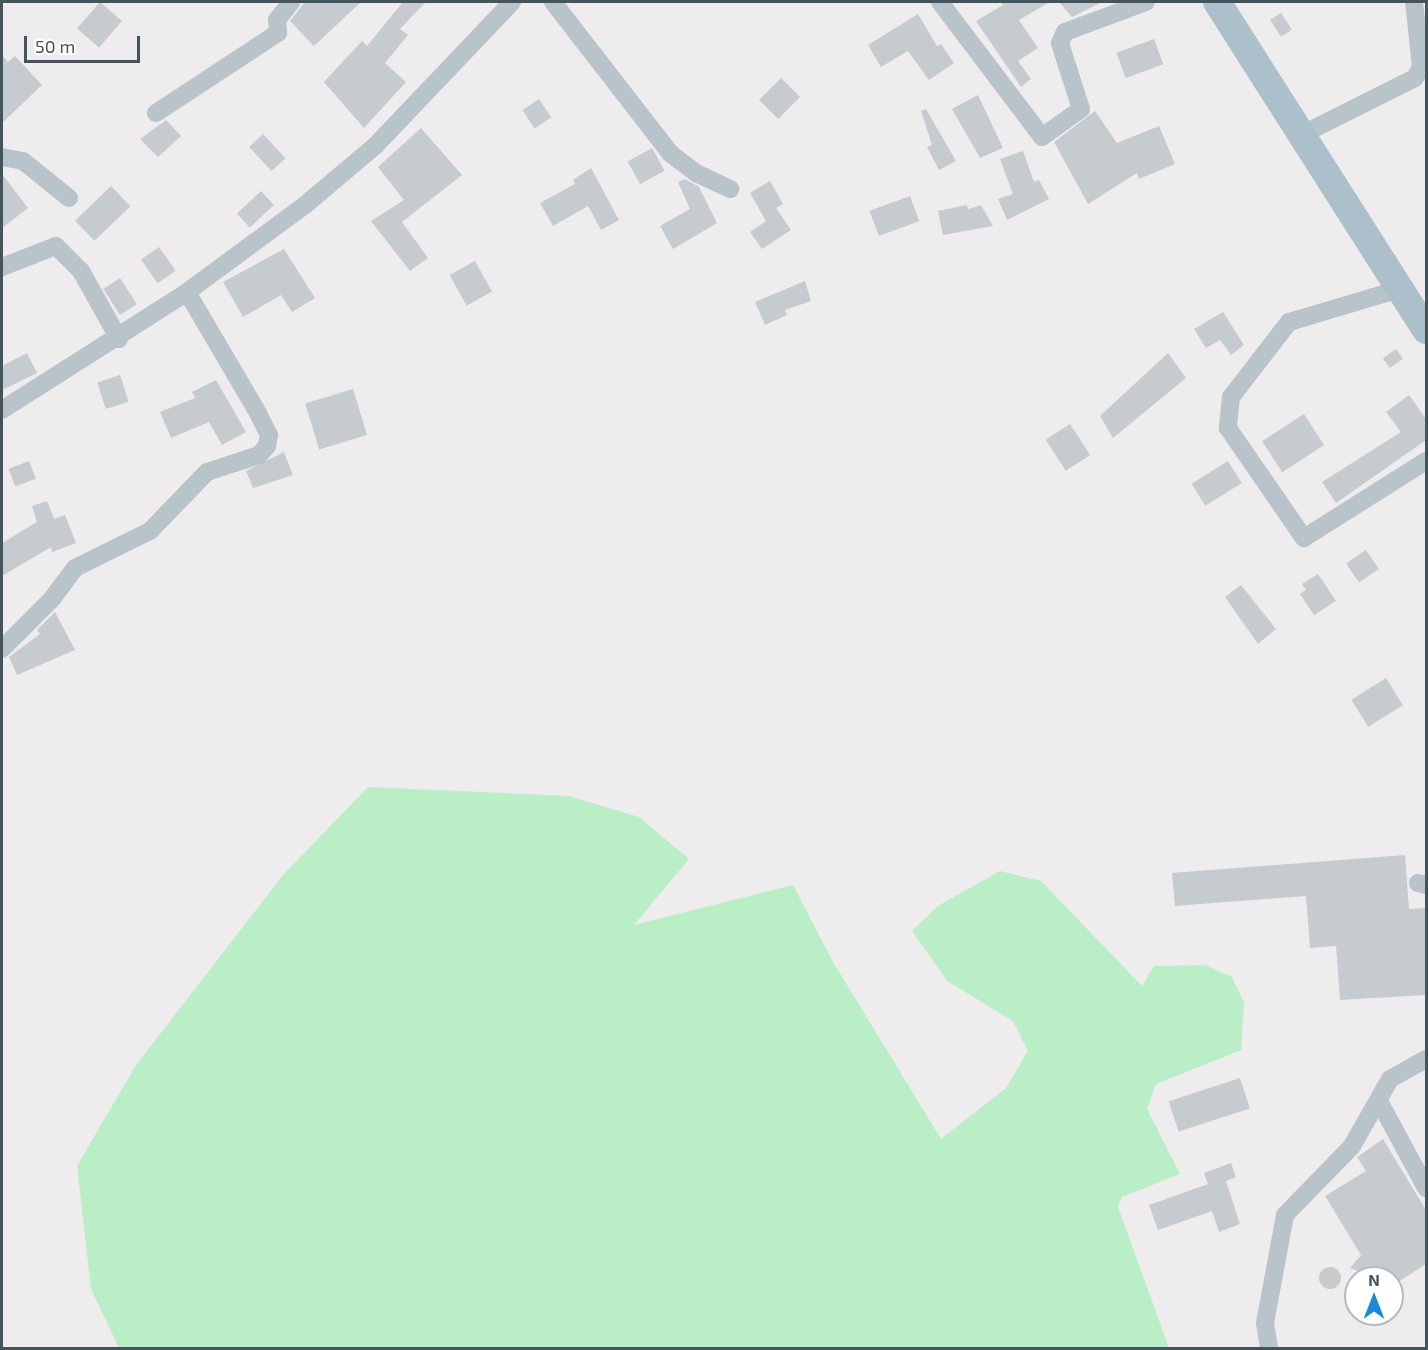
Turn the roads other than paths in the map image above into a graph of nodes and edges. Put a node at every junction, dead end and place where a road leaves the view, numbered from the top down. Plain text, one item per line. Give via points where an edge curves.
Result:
1 (291, 2) edge
2 (512, 2) edge
3 (553, 2) edge
4 (940, 2) edge
5 (1146, 2) edge
6 (1217, 2) edge
7 (1414, 2) edge
8 (156, 113) dead end
9 (1301, 135) junction
10 (2, 157) edge
11 (731, 189) dead end
12 (69, 198) dead end
13 (2, 267) edge
14 (1400, 289) junction
15 (187, 292) junction
16 (1426, 330) edge
17 (119, 339) junction
18 (2, 410) edge
19 (1426, 461) edge
20 (2, 649) edge
21 (1426, 1059) edge
22 (1379, 1101) junction
23 (1426, 1188) edge
24 (1265, 1323) junction
25 (1269, 1348) edge
26 (1275, 1348) edge

1 - 8 street via 277,20 278,33
2 - 15 street via 375,146
3 - 11 street via 671,154 696,173
4 - 5 street via 1042,137 1081,109 1060,43 1065,32
6 - 9 main road
7 - 9 street via 1421,67 1415,78
9 - 14 main road
10 - 12 street via 23,161
13 - 17 street via 56,246 81,271
14 - 16 main road
14 - 19 street via 1289,322 1231,397 1228,428 1304,538
15 - 17 street
15 - 20 street via 258,413 269,435 267,446 259,455 207,472 150,531 75,568 51,600
17 - 18 street
21 - 22 street via 1390,1079
22 - 23 street
22 - 24 street via 1352,1146 1285,1215
24 - 25 street
24 - 26 street

